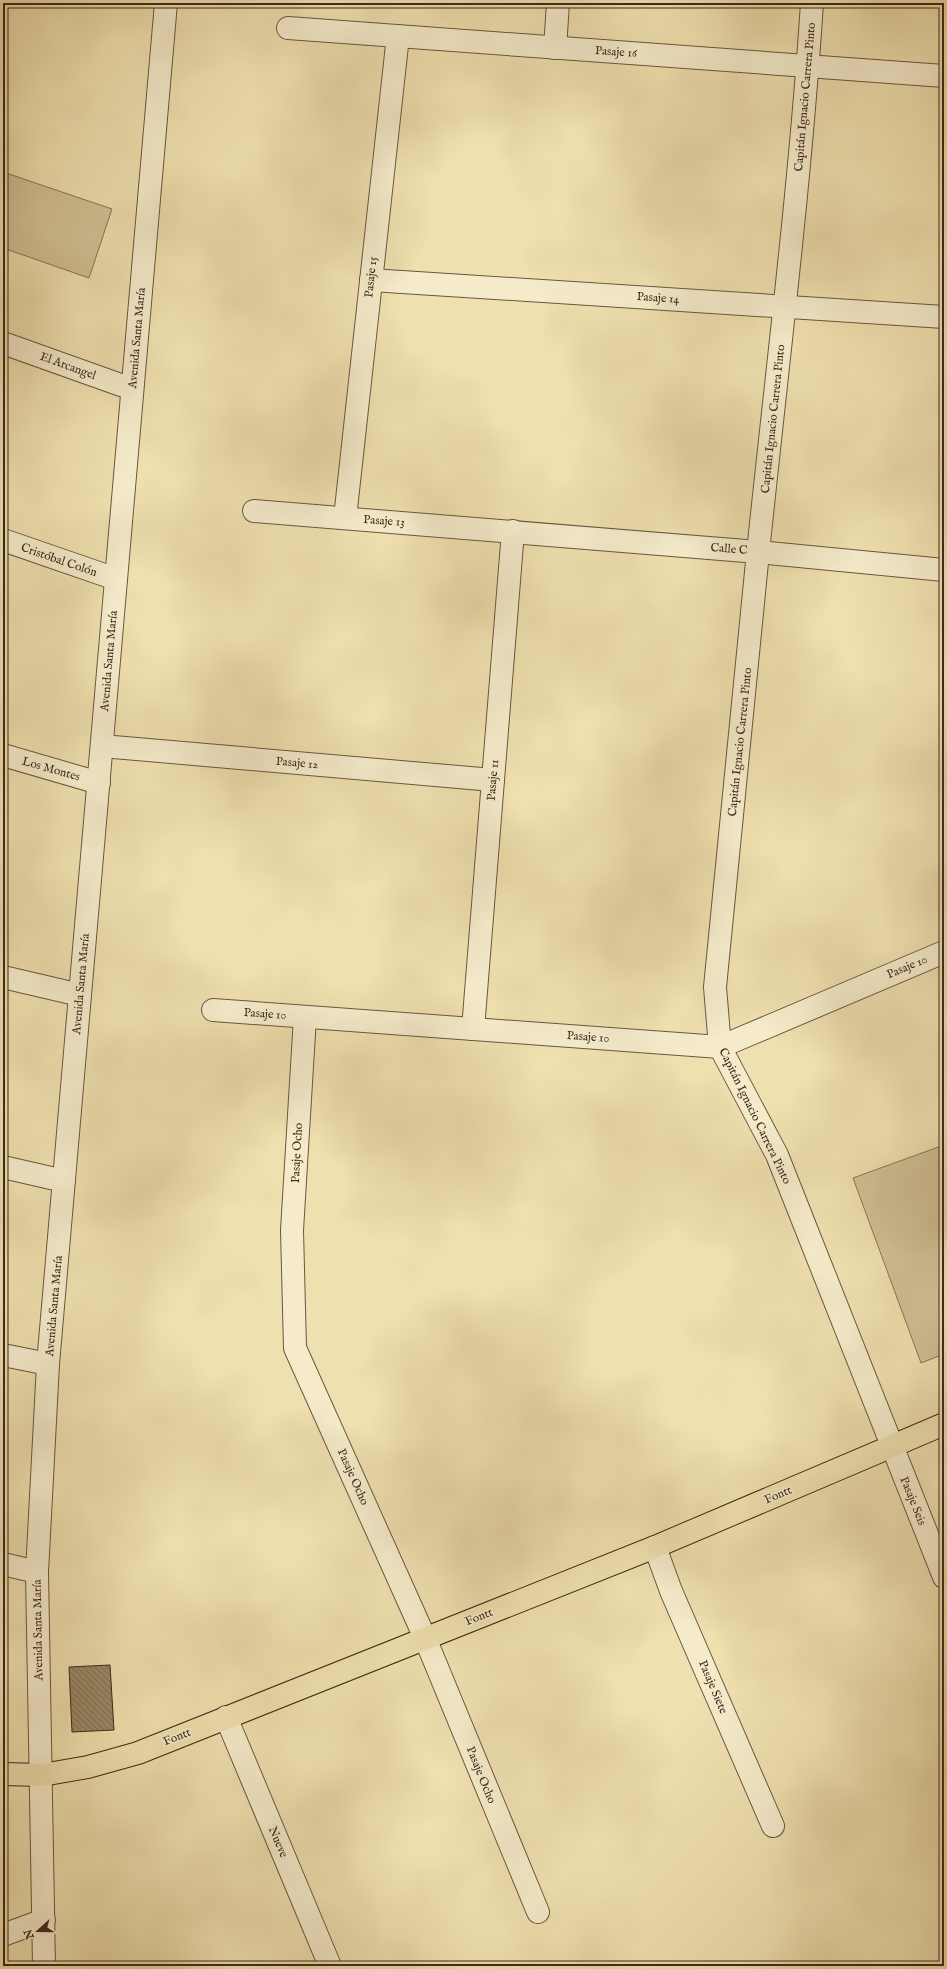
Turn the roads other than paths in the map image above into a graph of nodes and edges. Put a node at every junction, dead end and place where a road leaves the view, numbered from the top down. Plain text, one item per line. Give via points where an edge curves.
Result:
1 (166, 3) edge
2 (558, 3) edge
3 (812, 3) edge
4 (288, 28) dead end
5 (398, 36) junction
6 (555, 48) junction
7 (808, 66) junction
8 (944, 76) edge
9 (371, 280) junction
10 (786, 307) junction
11 (944, 317) edge
12 (3, 343) edge
13 (132, 389) junction
14 (254, 511) dead end
15 (345, 518) junction
16 (513, 531) junction
17 (3, 540) edge
18 (758, 552) junction
19 (944, 570) edge
20 (116, 579) junction
21 (102, 746) junction
22 (3, 755) edge
23 (493, 780) junction
24 (99, 783) junction
25 (944, 952) edge
26 (3, 977) edge
27 (80, 995) junction
28 (213, 1010) dead end
29 (304, 1017) junction
30 (473, 1029) junction
31 (720, 1046) junction
32 (3, 1167) edge
33 (64, 1181) junction
34 (3, 1354) edge
35 (48, 1364) junction
36 (944, 1424) edge
37 (892, 1446) junction
38 (655, 1547) junction
39 (3, 1564) edge
40 (37, 1572) junction
41 (944, 1577) edge
42 (425, 1638) junction
43 (226, 1718) junction
44 (3, 1774) edge
45 (42, 1776) junction
46 (774, 1826) dead end
47 (538, 1912) dead end
48 (44, 1920) junction
49 (3, 1935) edge
50 (44, 1966) edge
51 (330, 1966) edge

1 - 13 street, Avenida Santa María
2 - 6 street
3 - 7 street, Capitán Ignacio Carrera Pinto
4 - 5 street, Pasaje 16
5 - 6 street, Pasaje 16
5 - 9 street, Pasaje 15
6 - 7 street, Pasaje 16
7 - 8 street, Pasaje 16
7 - 10 street, Capitán Ignacio Carrera Pinto
9 - 10 street, Pasaje 14
9 - 15 street, Pasaje 15
10 - 11 street, Pasaje 14
10 - 18 street, Capitán Ignacio Carrera Pinto
12 - 13 street, El Arcangel
13 - 20 street, Avenida Santa María
14 - 15 street, Pasaje 13
15 - 16 street, Pasaje 13
16 - 18 street, Calle C
16 - 23 street, Pasaje 11
17 - 20 street, Cristóbal Colón
18 - 19 street, Calle C
18 - 31 street, Capitán Ignacio Carrera Pinto via 715,987
20 - 21 street, Avenida Santa María
21 - 23 street, Pasaje 12
21 - 24 street, Avenida Santa María
22 - 24 street, Los Montes
23 - 30 street, Pasaje 11
24 - 27 street, Avenida Santa María
25 - 31 street, Pasaje 10
26 - 27 street
27 - 33 street, Avenida Santa María
28 - 29 street, Pasaje 10
29 - 30 street, Pasaje 10
29 - 42 street, Pasaje Ocho via 292,1230 295,1348
30 - 31 street, Pasaje 10
31 - 37 street, Capitán Ignacio Carrera Pinto via 776,1155
32 - 33 street
33 - 35 street, Avenida Santa María
34 - 35 street
35 - 40 street, Avenida Santa María
36 - 37 main road, Fontt
37 - 38 main road, Fontt
37 - 41 street, Pasaje Seis
38 - 42 main road, Fontt
38 - 46 street, Pasaje Siete via 671,1591
39 - 40 street
40 - 45 street, Avenida Santa María
42 - 43 main road, Fontt
42 - 47 street, Pasaje Ocho
43 - 45 main road, Fontt via 138,1753
43 - 51 street, Nueve
44 - 45 main road, Fontt
45 - 48 street, Avenida Santa María
48 - 49 street
48 - 50 street, Avenida Santa María

